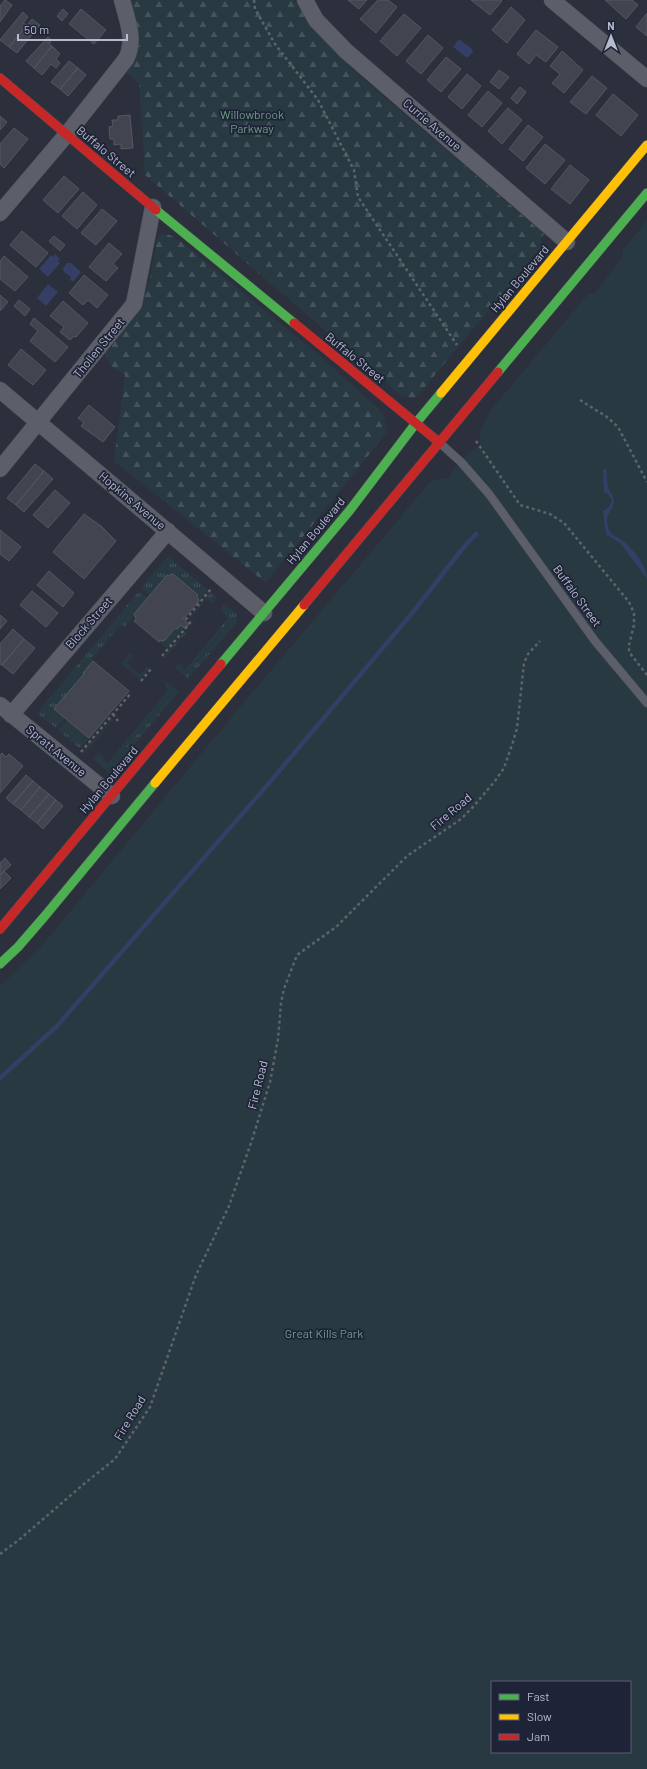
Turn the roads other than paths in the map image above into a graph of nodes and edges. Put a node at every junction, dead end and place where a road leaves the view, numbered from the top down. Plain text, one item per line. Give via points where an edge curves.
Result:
1 (122, 0) edge
2 (305, 0) edge
3 (552, 0) edge
4 (0, 78) edge
5 (647, 79) edge
6 (67, 134) junction
7 (647, 145) edge
8 (647, 193) edge
9 (153, 207) junction
10 (0, 213) edge
11 (567, 242) junction
12 (0, 390) edge
13 (39, 422) junction
14 (416, 423) junction
15 (440, 443) junction
16 (0, 469) edge
17 (168, 531) junction
18 (264, 613) junction
19 (647, 703) edge
20 (5, 710) edge
21 (112, 796) junction
22 (0, 929) edge
23 (0, 964) edge

1 - 6 street via 129,27 131,49 126,59
2 - 11 street, Currie Avenue via 316,20 346,51
3 - 5 street
4 - 6 main road, Buffalo Street
6 - 9 main road, Buffalo Street
6 - 10 street
7 - 11 main road, Hylan Boulevard
8 - 15 main road
9 - 13 street, Thollen Street via 134,304
9 - 14 main road, Buffalo Street
11 - 14 main road, Hylan Boulevard
12 - 13 street, Hopkins Avenue
13 - 16 street, Thollen Street
13 - 17 street, Hopkins Avenue
14 - 15 main road, Buffalo Street
14 - 18 main road, Hylan Boulevard via 350,510
15 - 19 lane, Buffalo Street via 489,494 595,641
15 - 23 main road via 18,947
17 - 18 street, Hopkins Avenue
17 - 20 street, Block Street
18 - 21 main road, Hylan Boulevard
20 - 21 street, Spratt Avenue
21 - 22 main road, Hylan Boulevard

